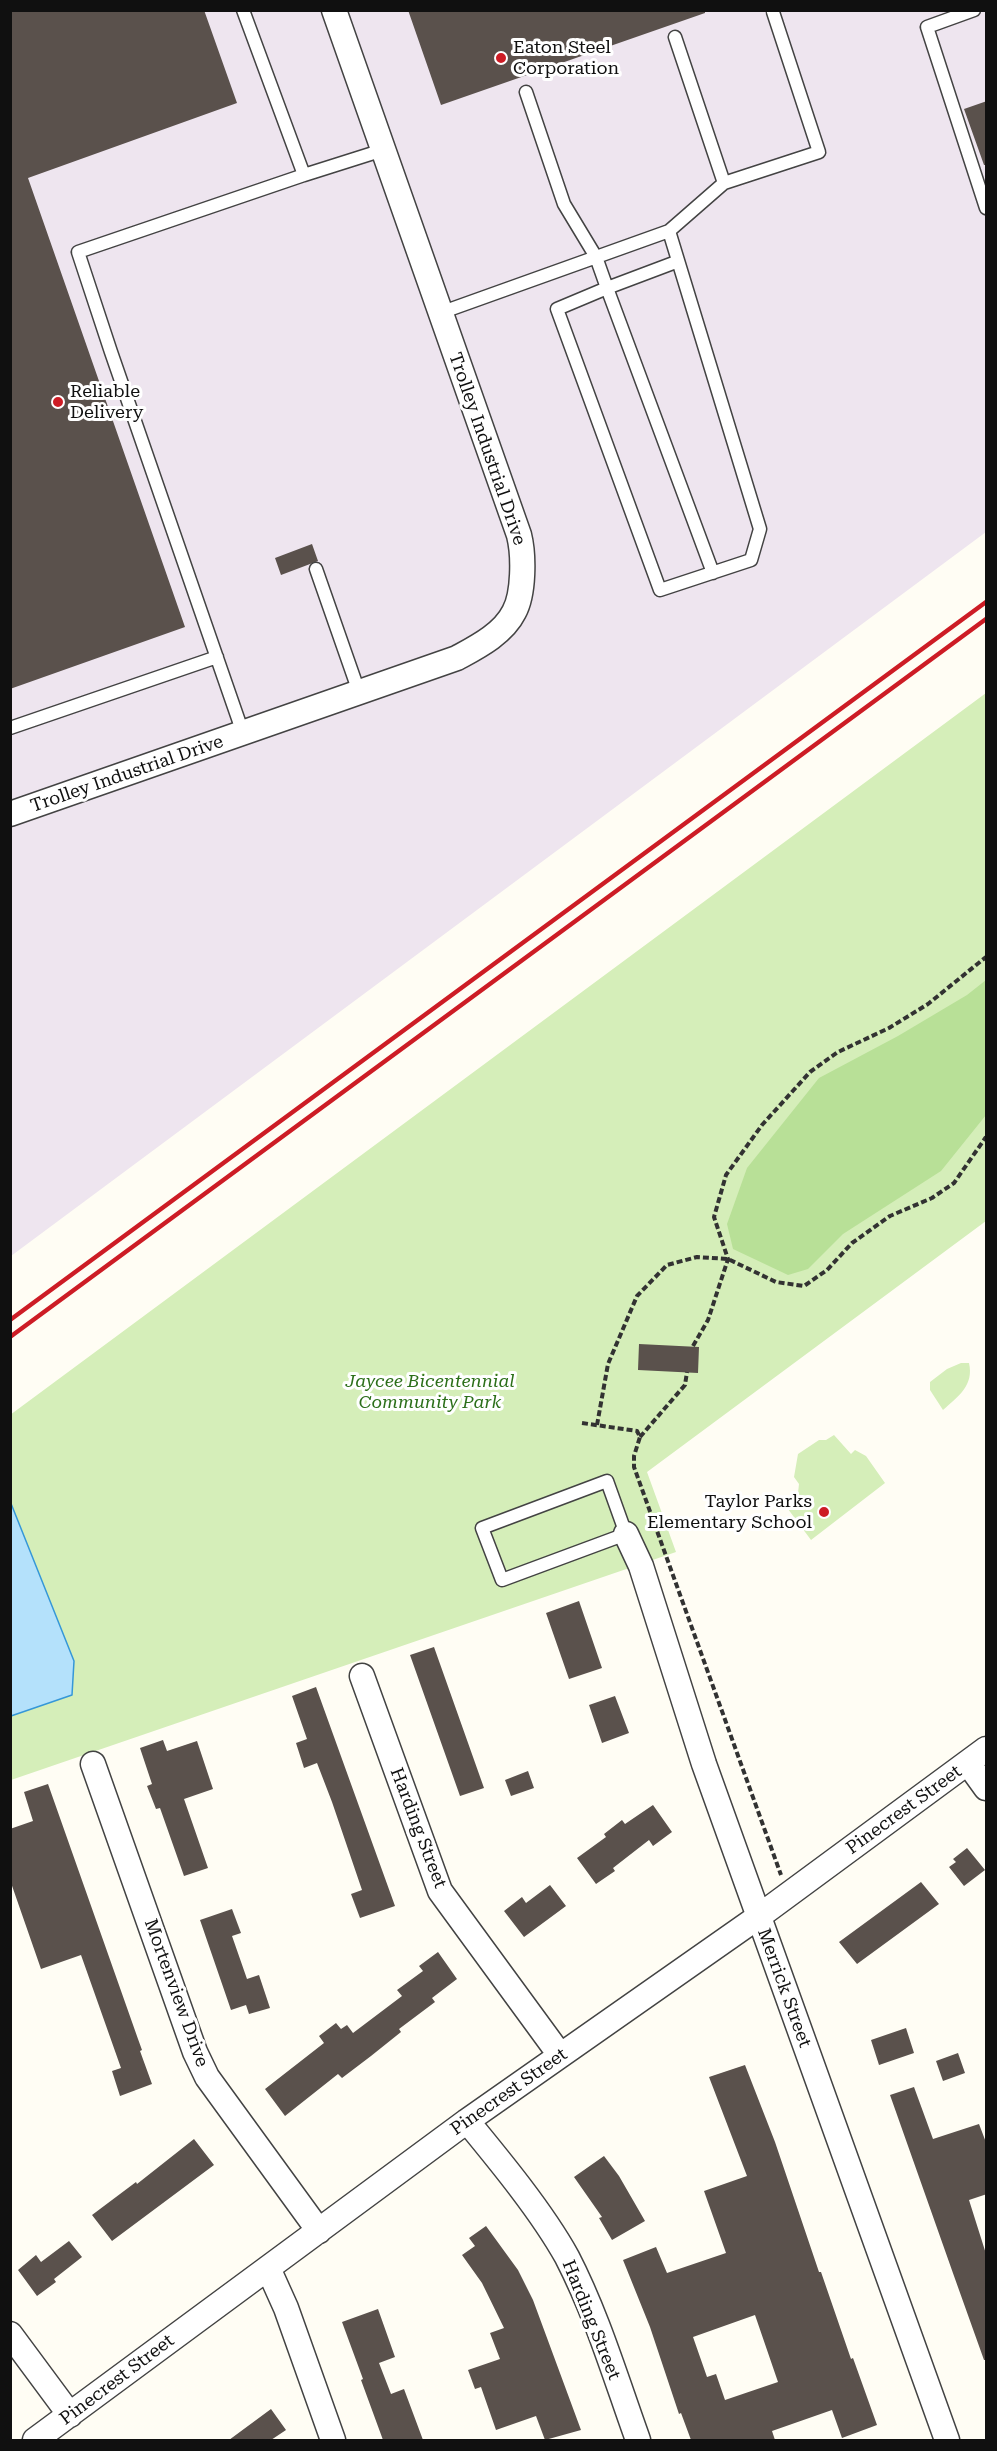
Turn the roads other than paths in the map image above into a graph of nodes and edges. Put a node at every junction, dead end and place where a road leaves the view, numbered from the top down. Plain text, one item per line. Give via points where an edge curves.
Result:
1 (243, 10) edge
2 (334, 10) edge
3 (974, 10) edge
4 (773, 12) edge
5 (675, 37) dead end
6 (526, 92) dead end
7 (383, 150) junction
8 (304, 175) junction
9 (724, 183) junction
10 (987, 208) edge
11 (669, 231) junction
12 (596, 256) junction
13 (676, 262) junction
14 (607, 288) junction
15 (440, 313) junction
16 (316, 570) dead end
17 (713, 573) junction
18 (217, 657) junction
19 (358, 692) junction
20 (10, 728) edge
21 (243, 733) junction
22 (10, 814) edge
23 (626, 1534) junction
24 (362, 1676) dead end
25 (977, 1756) edge
26 (93, 1764) dead end
27 (987, 1788) edge
28 (758, 1917) junction
29 (560, 2055) junction
30 (467, 2121) junction
31 (319, 2231) junction
32 (268, 2268) junction
33 (10, 2334) edge
34 (70, 2415) junction
35 (35, 2440) edge
36 (333, 2440) edge
37 (638, 2440) edge
38 (947, 2440) edge

1 - 8 lane
2 - 7 street, Trolley Industrial Drive
3 - 10 lane via 927,27
4 - 9 lane via 819,152
5 - 9 lane
6 - 12 lane via 564,204
7 - 8 lane
7 - 15 street, Trolley Industrial Drive
8 - 18 lane via 78,252
9 - 11 lane
11 - 12 lane
11 - 13 lane
12 - 14 lane
12 - 15 lane
13 - 14 lane
13 - 17 lane via 760,529 751,560
14 - 17 lane
14 - 17 lane via 557,309 660,590
15 - 19 street, Trolley Industrial Drive via 519,535 523,551 519,595 514,612 484,643 457,658
16 - 19 lane
18 - 20 lane
18 - 21 lane
19 - 21 street, Trolley Industrial Drive
21 - 22 street, Trolley Industrial Drive
23 - 23 lane via 607,1481 482,1528 502,1580
23 - 28 street, Merrick Street via 641,1566
24 - 29 street, Harding Street via 440,1891
25 - 27 street
25 - 28 street, Pinecrest Street
26 - 31 street, Mortenview Drive via 207,2077
28 - 29 street, Pinecrest Street
28 - 38 street, Merrick Street
29 - 30 street, Pinecrest Street
30 - 31 street, Pinecrest Street
30 - 37 street, Harding Street via 566,2255
31 - 32 street, Pinecrest Street
32 - 34 street, Pinecrest Street
32 - 36 street
33 - 34 street
34 - 35 street, Pinecrest Street

